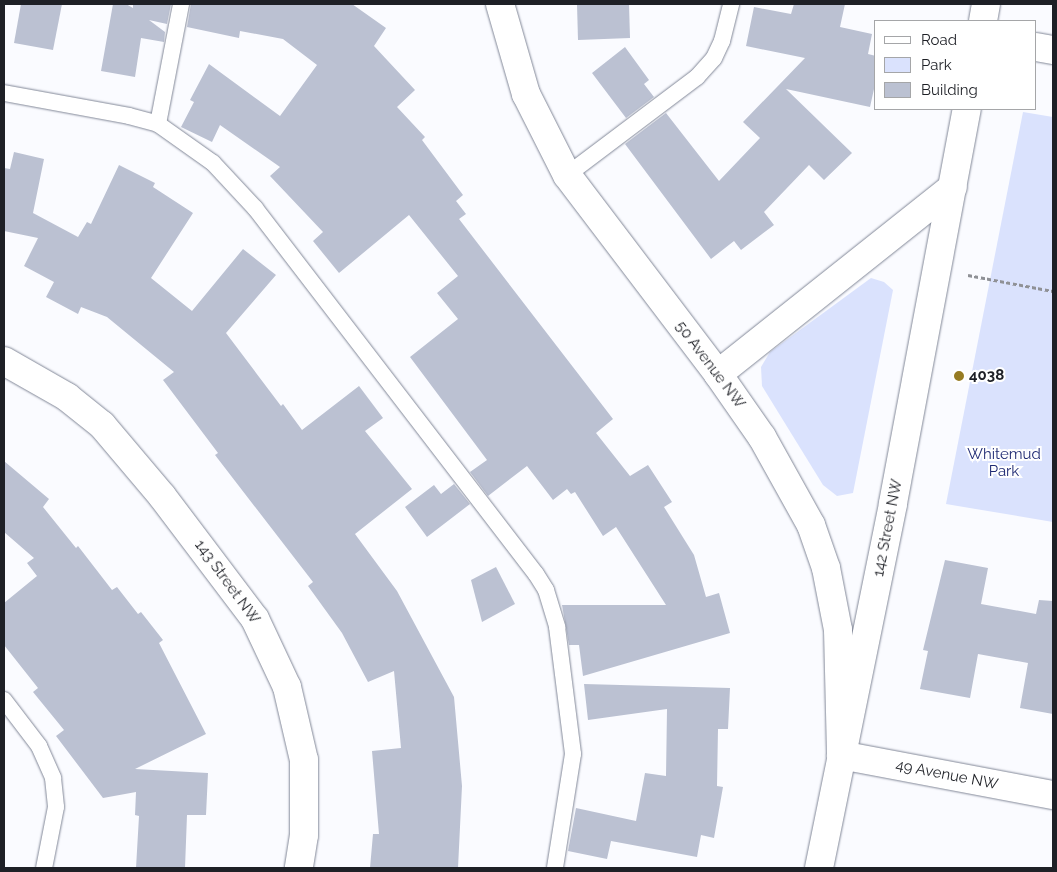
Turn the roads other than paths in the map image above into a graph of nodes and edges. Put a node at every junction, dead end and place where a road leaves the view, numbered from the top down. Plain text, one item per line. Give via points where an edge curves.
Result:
1 (181, 4) edge
2 (500, 4) edge
3 (731, 4) edge
4 (986, 4) edge
5 (983, 20) edge
6 (1037, 47) edge
7 (1053, 50) edge
8 (4, 93) edge
9 (967, 110) edge
10 (158, 124) junction
11 (567, 175) junction
12 (953, 187) junction
13 (4, 361) edge
14 (718, 374) junction
15 (4, 700) edge
16 (841, 755) junction
17 (1053, 795) edge
18 (44, 868) edge
19 (299, 868) edge
20 (555, 868) edge
21 (819, 868) edge

1 - 10 lane
2 - 11 street, 50 Avenue NW via 526,94
3 - 11 lane via 714,58 697,77
4 - 5 street
6 - 7 street
8 - 10 lane
9 - 12 street, 142 Street NW
10 - 20 lane via 189,144 237,185 546,590 561,650 573,754
11 - 14 street, 50 Avenue NW
12 - 14 street
12 - 16 street, 142 Street NW
13 - 19 street, 143 Street NW via 67,397 102,425 234,587 272,652 287,687 304,760 305,816
14 - 16 street, 50 Avenue NW via 788,481 811,525 826,568 838,630
15 - 18 lane via 39,746 53,778 56,807
16 - 17 street, 49 Avenue NW
16 - 21 street, 142 Street NW

